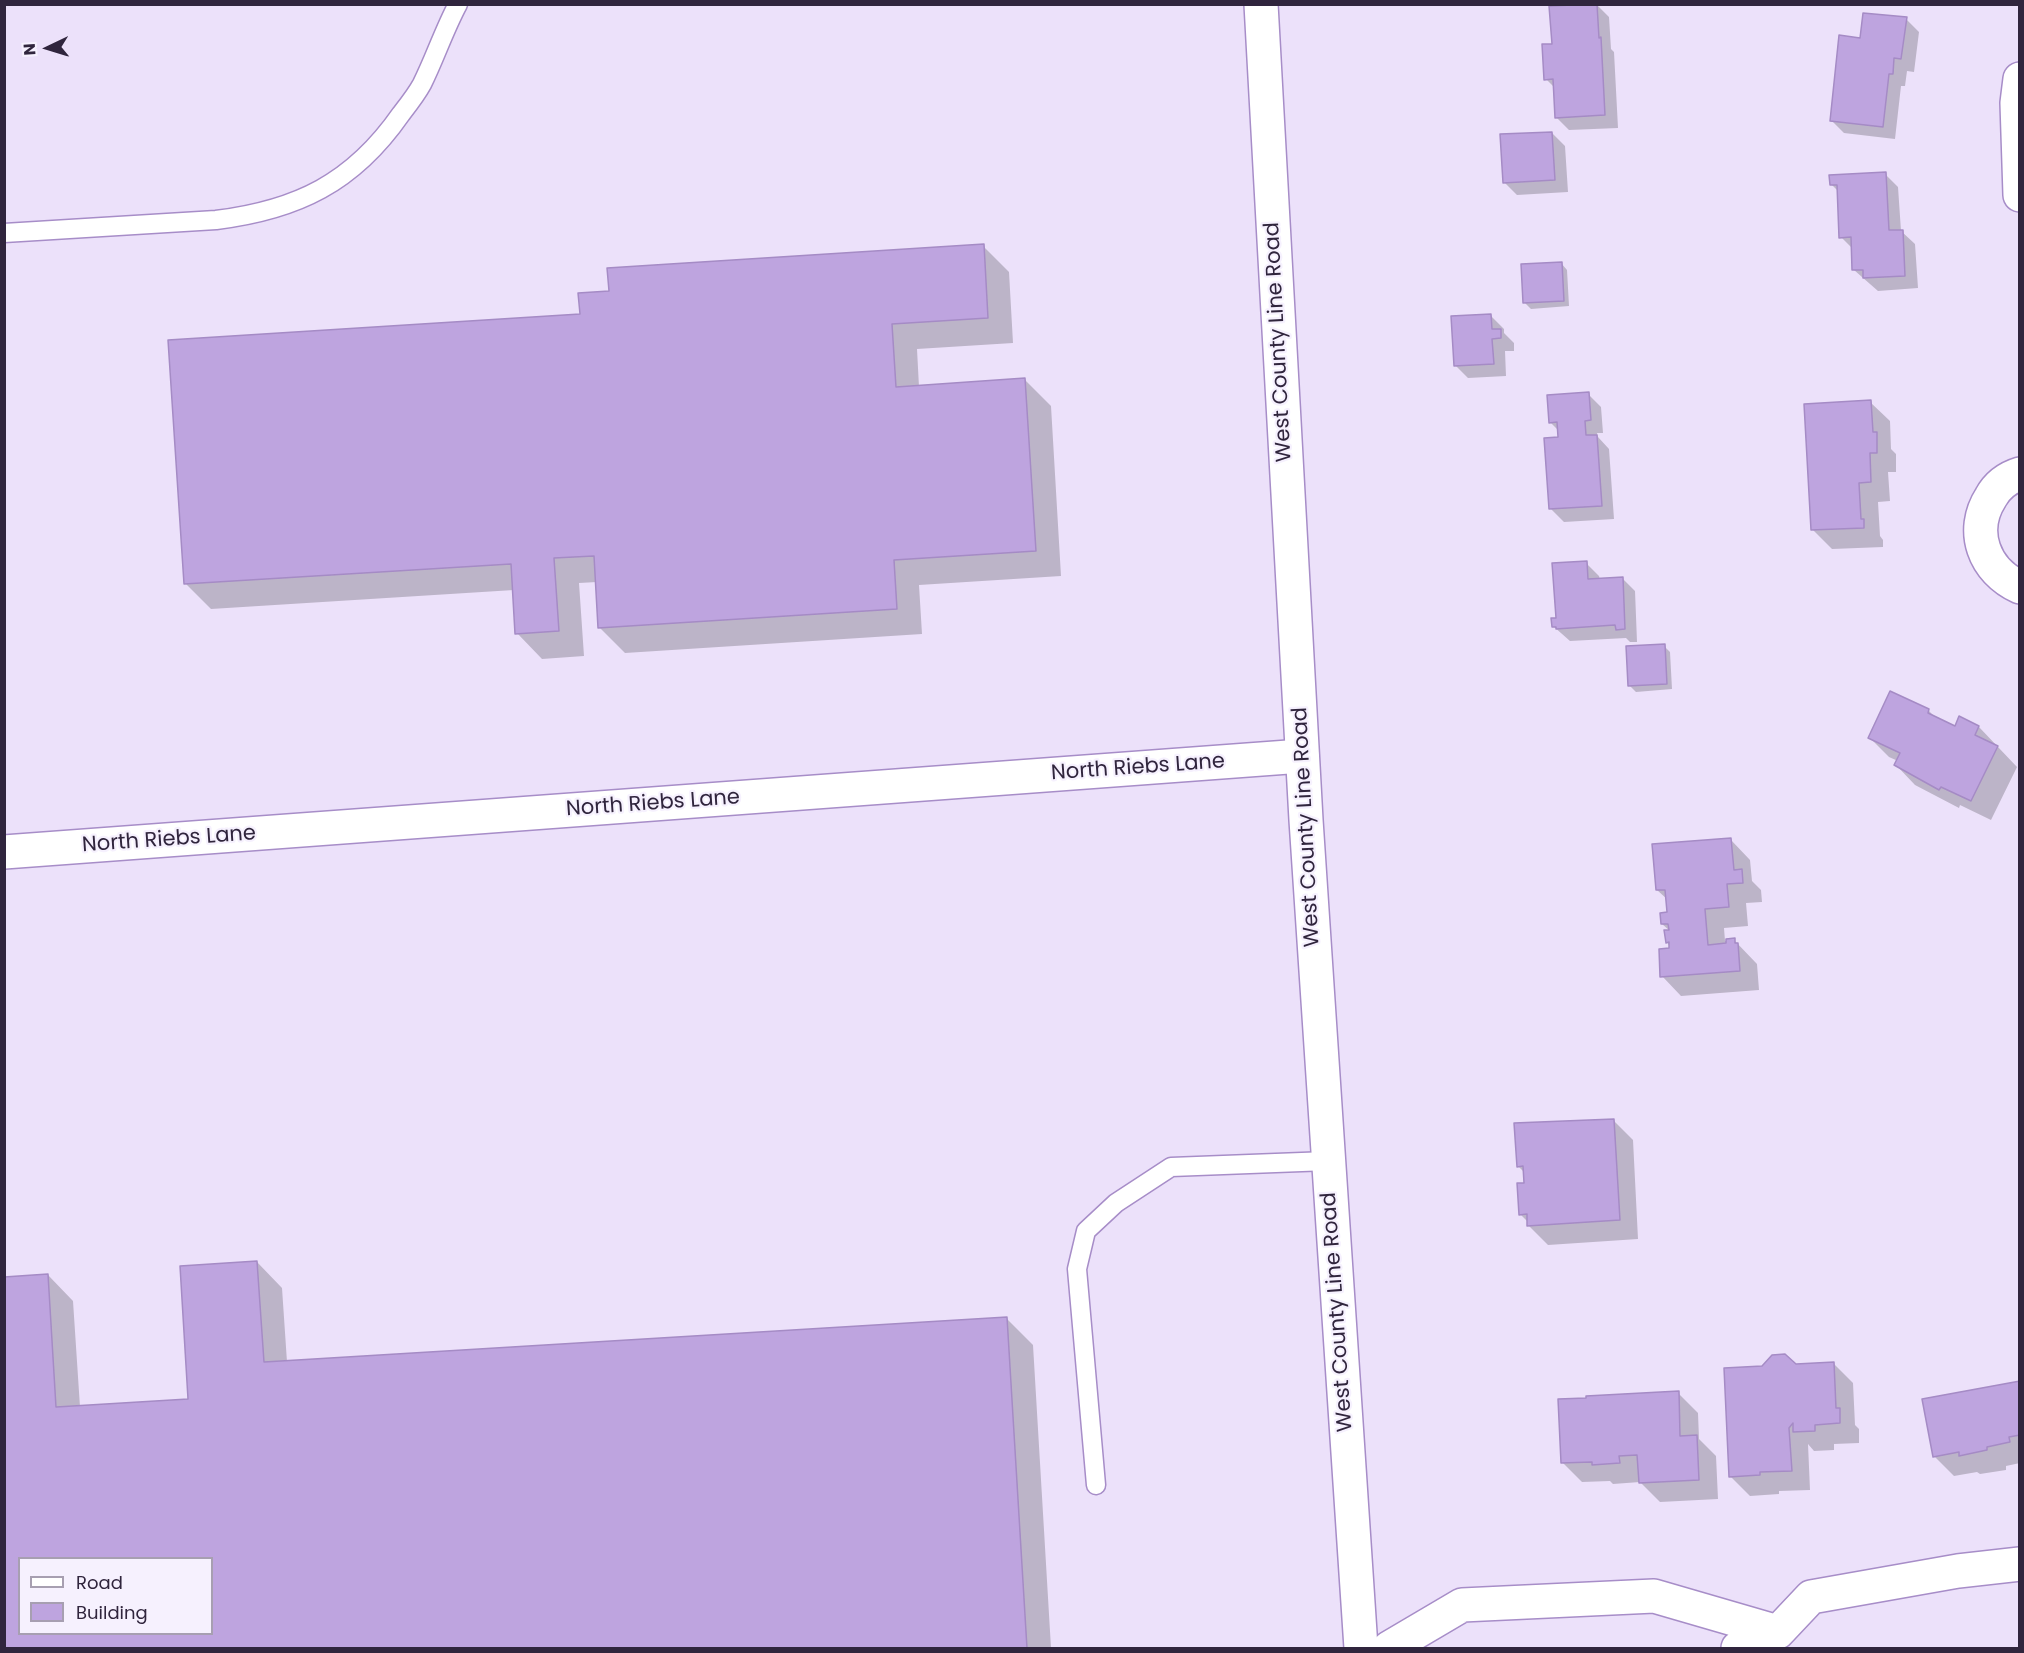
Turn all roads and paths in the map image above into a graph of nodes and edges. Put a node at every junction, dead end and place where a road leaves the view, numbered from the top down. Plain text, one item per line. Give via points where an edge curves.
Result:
1 (458, 4) edge
2 (1261, 4) edge
3 (2019, 79) edge
4 (2019, 195) edge
5 (4, 233) edge
6 (2019, 474) edge
7 (2019, 587) edge
8 (1302, 756) junction
9 (4, 852) edge
10 (1328, 1161) junction
11 (1096, 1485) dead end
12 (2019, 1564) edge
13 (1778, 1640) edge
14 (1361, 1648) edge
15 (1389, 1648) edge
16 (1738, 1648) edge

1 - 5 lane via 421,86 386,136 357,165 304,198 250,216 216,220
2 - 8 street, West County Line Road
3 - 4 street
6 - 7 street via 1996,489 1985,505 1980,524 1981,544 1989,562 2001,577
8 - 9 street, North Riebs Lane
8 - 10 street, West County Line Road
10 - 11 lane via 1171,1167 1116,1203 1086,1232 1077,1269
10 - 14 street, West County Line Road
12 - 13 street via 1811,1597
13 - 15 street via 1654,1596 1462,1605
13 - 16 street

